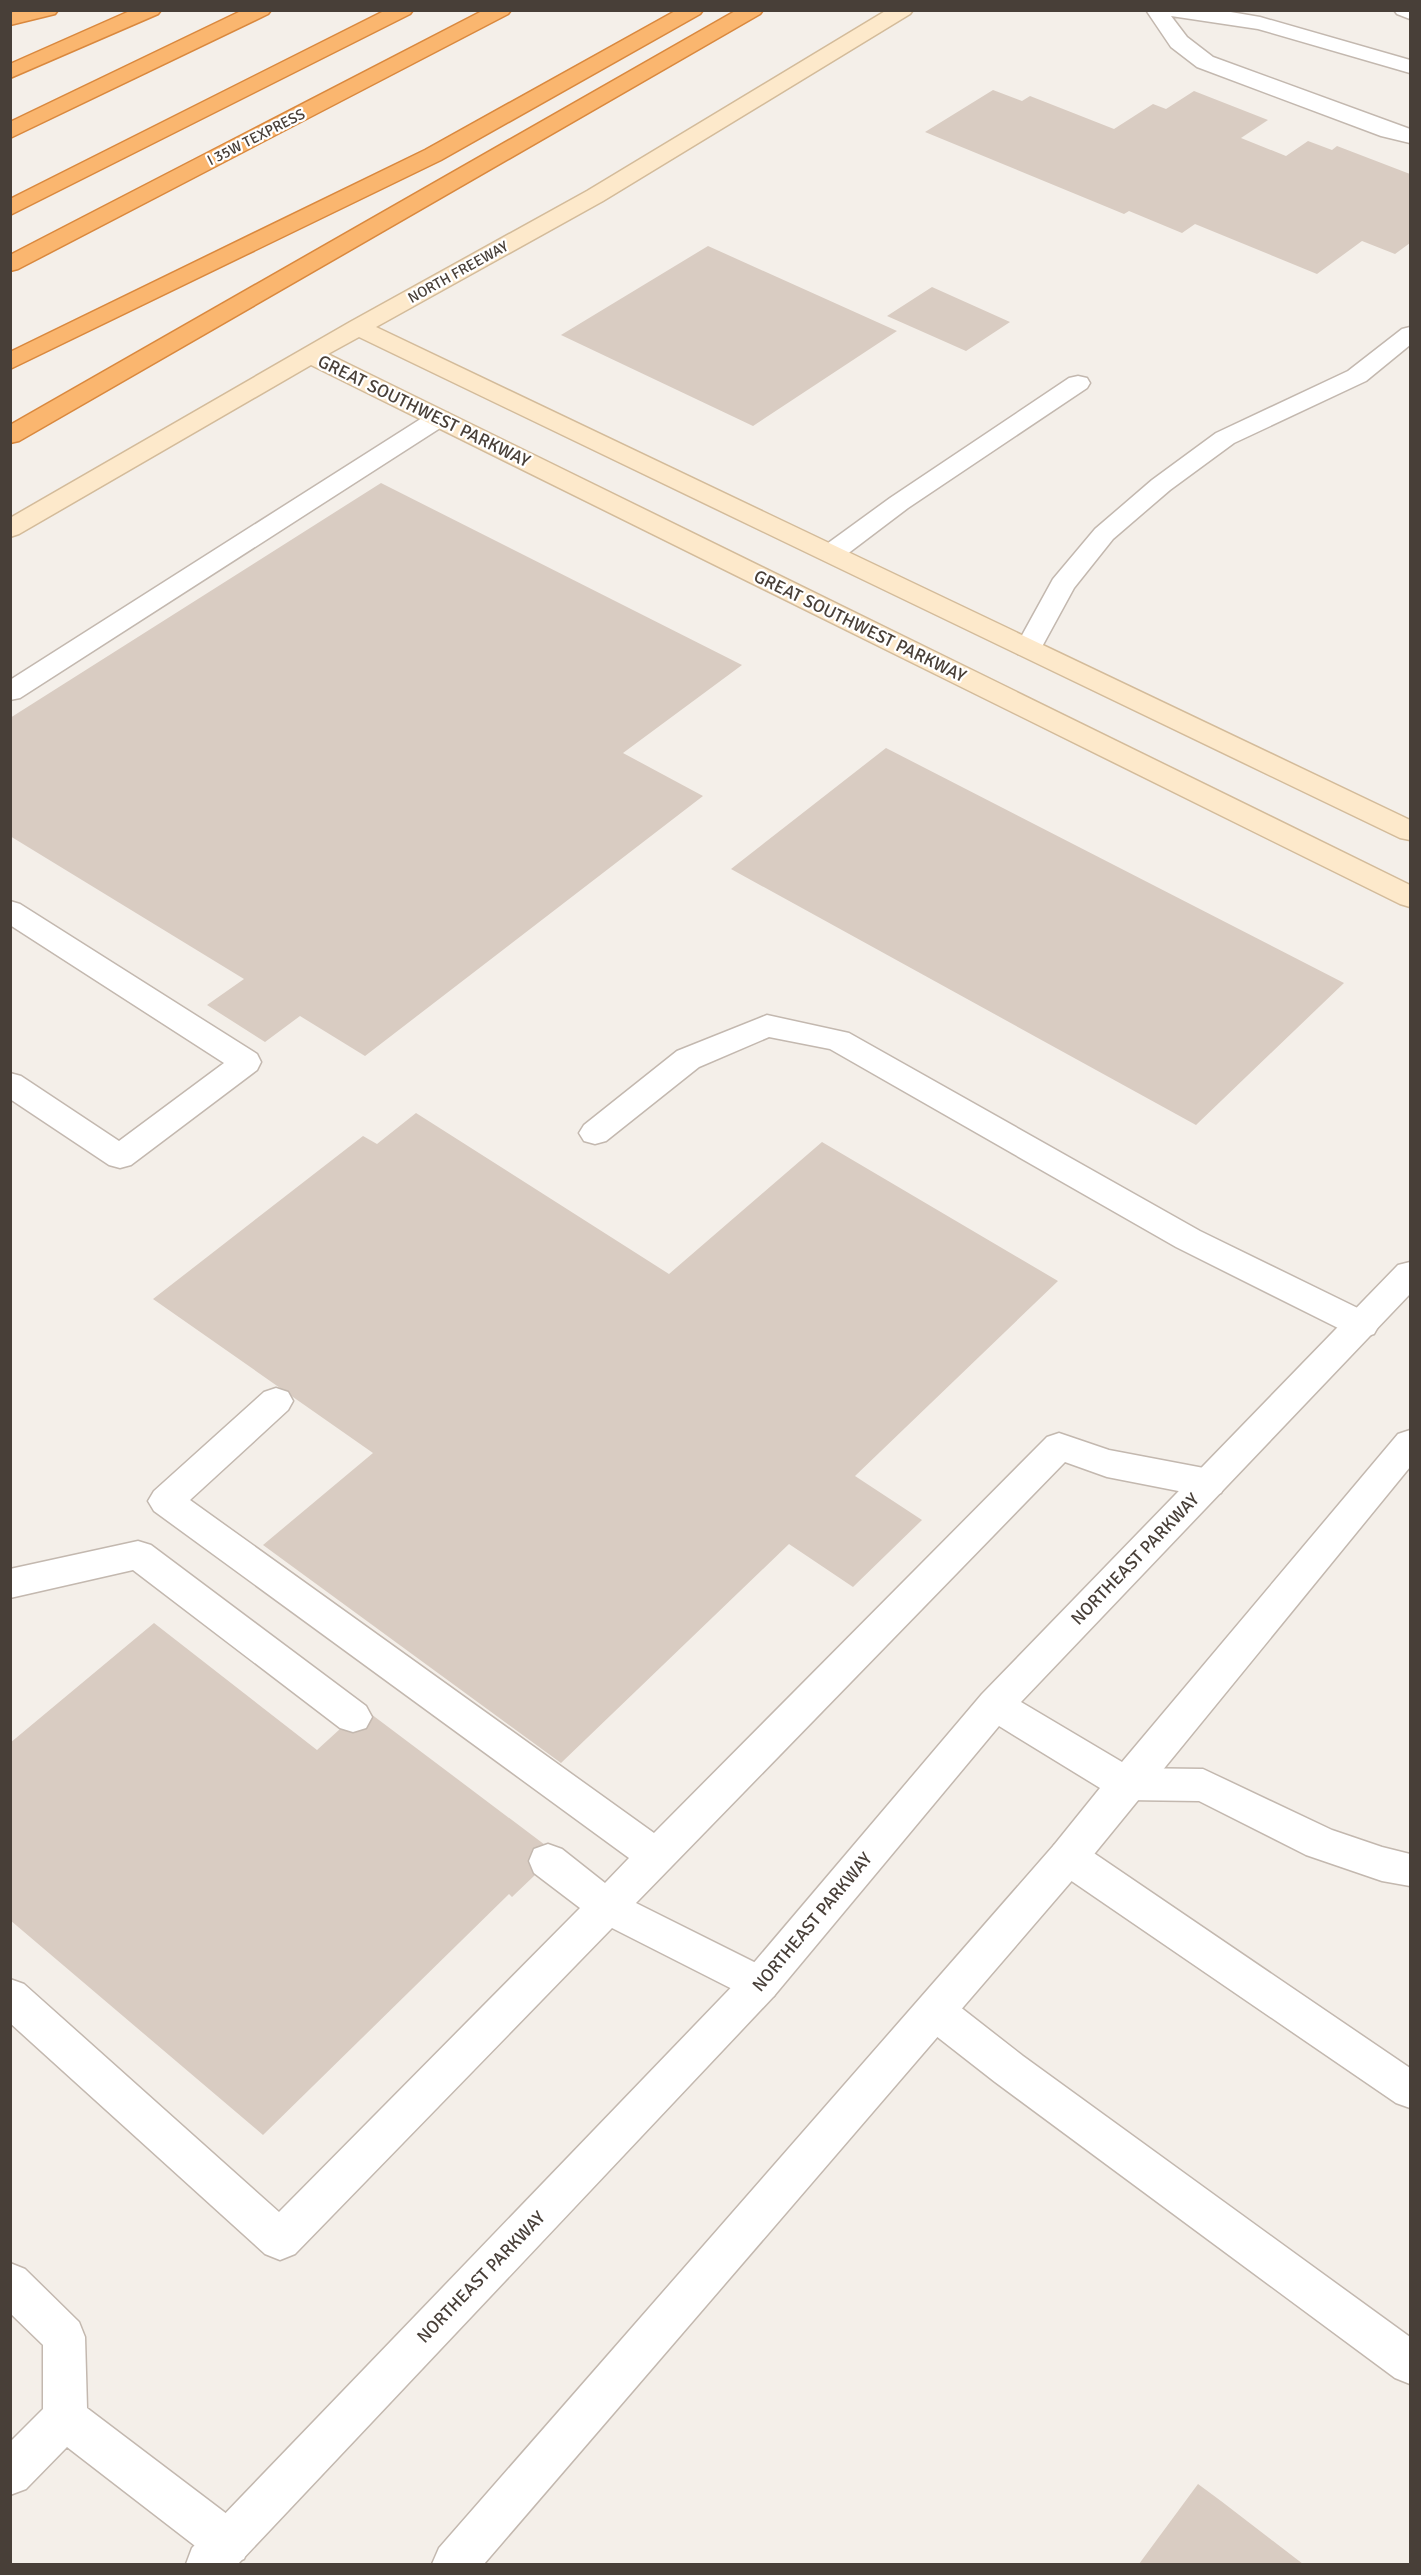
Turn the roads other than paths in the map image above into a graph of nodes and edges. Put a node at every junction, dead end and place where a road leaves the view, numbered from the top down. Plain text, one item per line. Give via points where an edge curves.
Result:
1 (21, 10) edge
2 (48, 10) edge
3 (151, 10) edge
4 (261, 10) edge
5 (403, 10) edge
6 (501, 10) edge
7 (693, 10) edge
8 (753, 10) edge
9 (903, 10) edge
10 (1156, 10) edge
11 (1173, 10) edge
12 (1404, 10) edge
13 (1410, 13) edge
14 (10, 17) edge
15 (1410, 68) edge
16 (10, 72) edge
17 (10, 131) edge
18 (1410, 136) edge
19 (10, 208) edge
20 (16, 273) edge
21 (358, 327) junction
22 (1410, 334) edge
23 (310, 356) junction
24 (10, 362) edge
25 (1078, 383) dead end
26 (439, 418) junction
27 (10, 436) edge
28 (10, 529) edge
29 (833, 552) junction
30 (1028, 648) junction
31 (10, 692) edge
32 (1410, 831) edge
33 (1410, 897) edge
34 (10, 911) edge
35 (10, 1084) edge
36 (595, 1133) dead end
37 (1410, 1274) edge
38 (1362, 1325) junction
39 (276, 1401) dead end
40 (1410, 1443) edge
41 (1209, 1483) junction
42 (10, 1584) edge
43 (995, 1705) junction
44 (353, 1717) dead end
45 (1126, 1784) junction
46 (657, 1857) junction
47 (1068, 1857) junction
48 (548, 1861) dead end
49 (1410, 1870) edge
50 (607, 1907) junction
51 (760, 1984) junction
52 (10, 1997) edge
53 (936, 2012) junction
54 (1410, 2090) edge
55 (10, 2283) edge
56 (1410, 2363) edge
57 (65, 2418) junction
58 (10, 2473) edge
59 (218, 2554) edge
60 (455, 2565) edge

1 - 14 street
2 - 14 highway
3 - 16 highway
4 - 17 highway
5 - 19 highway
6 - 20 highway, I 35W TEXPRESS via 215,159 189,193
7 - 24 highway via 433,155
8 - 27 highway
9 - 21 street, NORTH FREEWAY via 594,196
10 - 18 street via 1179,42 1205,62
11 - 15 street via 1260,23
12 - 13 street
21 - 23 street, NORTH FREEWAY
21 - 29 street
22 - 30 street via 1357,376 1225,438 1161,485 1104,534 1062,585
23 - 26 street, GREAT SOUTHWEST PARKWAY
23 - 28 street, NORTH FREEWAY
25 - 29 street
26 - 31 street
26 - 33 street, GREAT SOUTHWEST PARKWAY
29 - 30 street
30 - 32 street
34 - 35 street via 246,1062 120,1157
36 - 38 street via 688,1059 767,1026 838,1040 1188,1239
37 - 38 street, NORTHEAST PARKWAY
38 - 41 street, NORTHEAST PARKWAY
39 - 46 street via 166,1501
40 - 45 street
41 - 43 street, NORTHEAST PARKWAY
41 - 46 street via 1107,1463 1059,1446
42 - 44 street via 138,1555
43 - 45 street
43 - 51 street, NORTHEAST PARKWAY
45 - 47 street
45 - 49 street via 1203,1785 1320,1843
46 - 50 street
47 - 53 street
47 - 54 street
48 - 50 street
50 - 51 street
50 - 52 street via 279,2240
51 - 59 street, NORTHEAST PARKWAY
53 - 56 street
53 - 60 street
55 - 57 street via 64,2337
57 - 58 street
57 - 59 street

